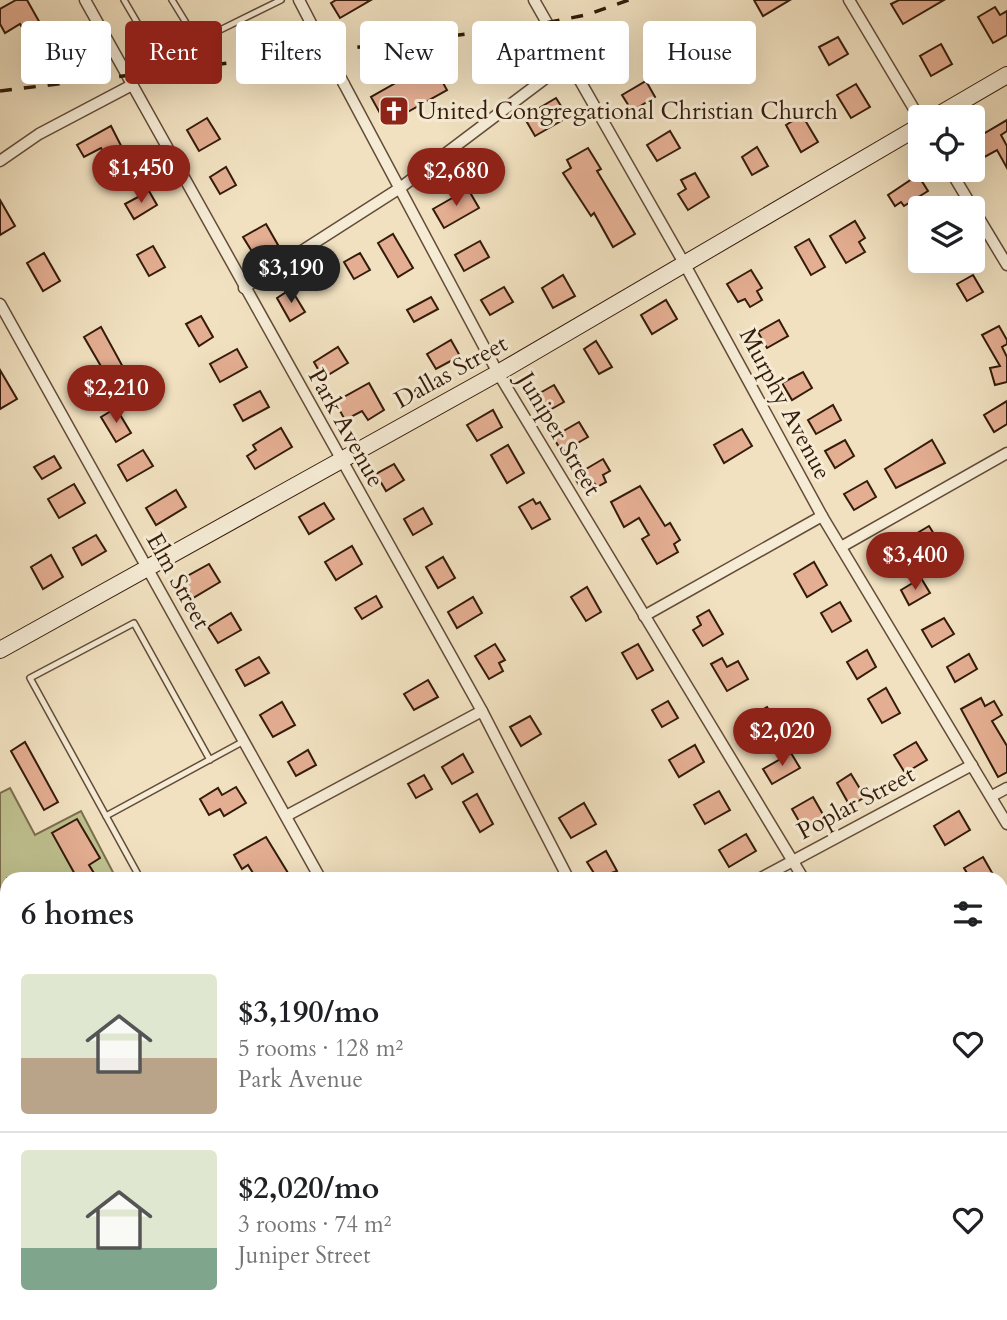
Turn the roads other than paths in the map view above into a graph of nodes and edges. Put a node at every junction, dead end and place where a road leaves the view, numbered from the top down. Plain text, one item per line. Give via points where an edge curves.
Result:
1 (85, 0) edge
2 (124, 0) edge
3 (172, 0) edge
4 (281, 0) edge
5 (299, 0) edge
6 (534, 0) edge
7 (849, 0) edge
8 (136, 21) edge
9 (185, 21) edge
10 (545, 21) edge
11 (222, 29) edge
12 (1007, 75) edge
13 (538, 84) edge
14 (580, 84) edge
15 (132, 85) junction
16 (911, 105) edge
17 (956, 105) edge
18 (908, 133) edge
19 (0, 161) edge
20 (957, 182) edge
21 (400, 188) junction
22 (684, 263) junction
23 (1007, 265) edge
24 (244, 288) junction
25 (0, 304) edge
26 (498, 373) junction
27 (1007, 453) edge
28 (340, 460) junction
29 (821, 516) junction
30 (841, 547) junction
31 (146, 569) junction
32 (644, 616) junction
33 (1, 649) edge
34 (482, 711) junction
35 (244, 741) junction
36 (210, 760) junction
37 (972, 765) junction
38 (1007, 788) edge
39 (992, 796) junction
40 (106, 816) junction
41 (286, 816) junction
42 (1007, 824) edge
43 (793, 861) junction
44 (137, 872) edge
45 (317, 872) edge
46 (565, 872) edge
47 (772, 872) edge
48 (799, 872) edge

1 - 15 street, Park Avenue
2 - 8 lane
3 - 9 lane
4 - 11 lane
5 - 21 street, Juniper Street, bridge
6 - 10 street, Murphy Avenue
7 - 16 street
12 - 17 street
13 - 21 street
14 - 22 street, Murphy Avenue
15 - 19 street via 39,134
15 - 24 street, Park Avenue
18 - 22 street, Dallas Street
20 - 23 street
21 - 24 street
21 - 26 street, Juniper Street
22 - 26 street, Dallas Street
22 - 29 street, Murphy Avenue
24 - 28 street, Park Avenue
25 - 31 street, Elm Street
26 - 28 street, Dallas Street
26 - 32 street, Juniper Street
27 - 30 street
28 - 31 street, Dallas Street
28 - 34 street, Park Avenue
29 - 30 street, Murphy Avenue
29 - 32 street
30 - 37 street, Murphy Avenue
31 - 33 street, Dallas Street
31 - 35 street, Elm Street
32 - 43 street, Juniper Street
34 - 41 street
34 - 46 street, Park Avenue
35 - 36 lane
35 - 41 street, Elm Street
36 - 40 lane
36 - 40 lane via 134,623 30,678
37 - 39 street, Murphy Avenue
37 - 43 street, Poplar Street
38 - 39 street
39 - 42 street, Murphy Avenue
40 - 44 lane
41 - 45 street, Elm Street
43 - 47 street, Poplar Street
43 - 48 street, Juniper Street

